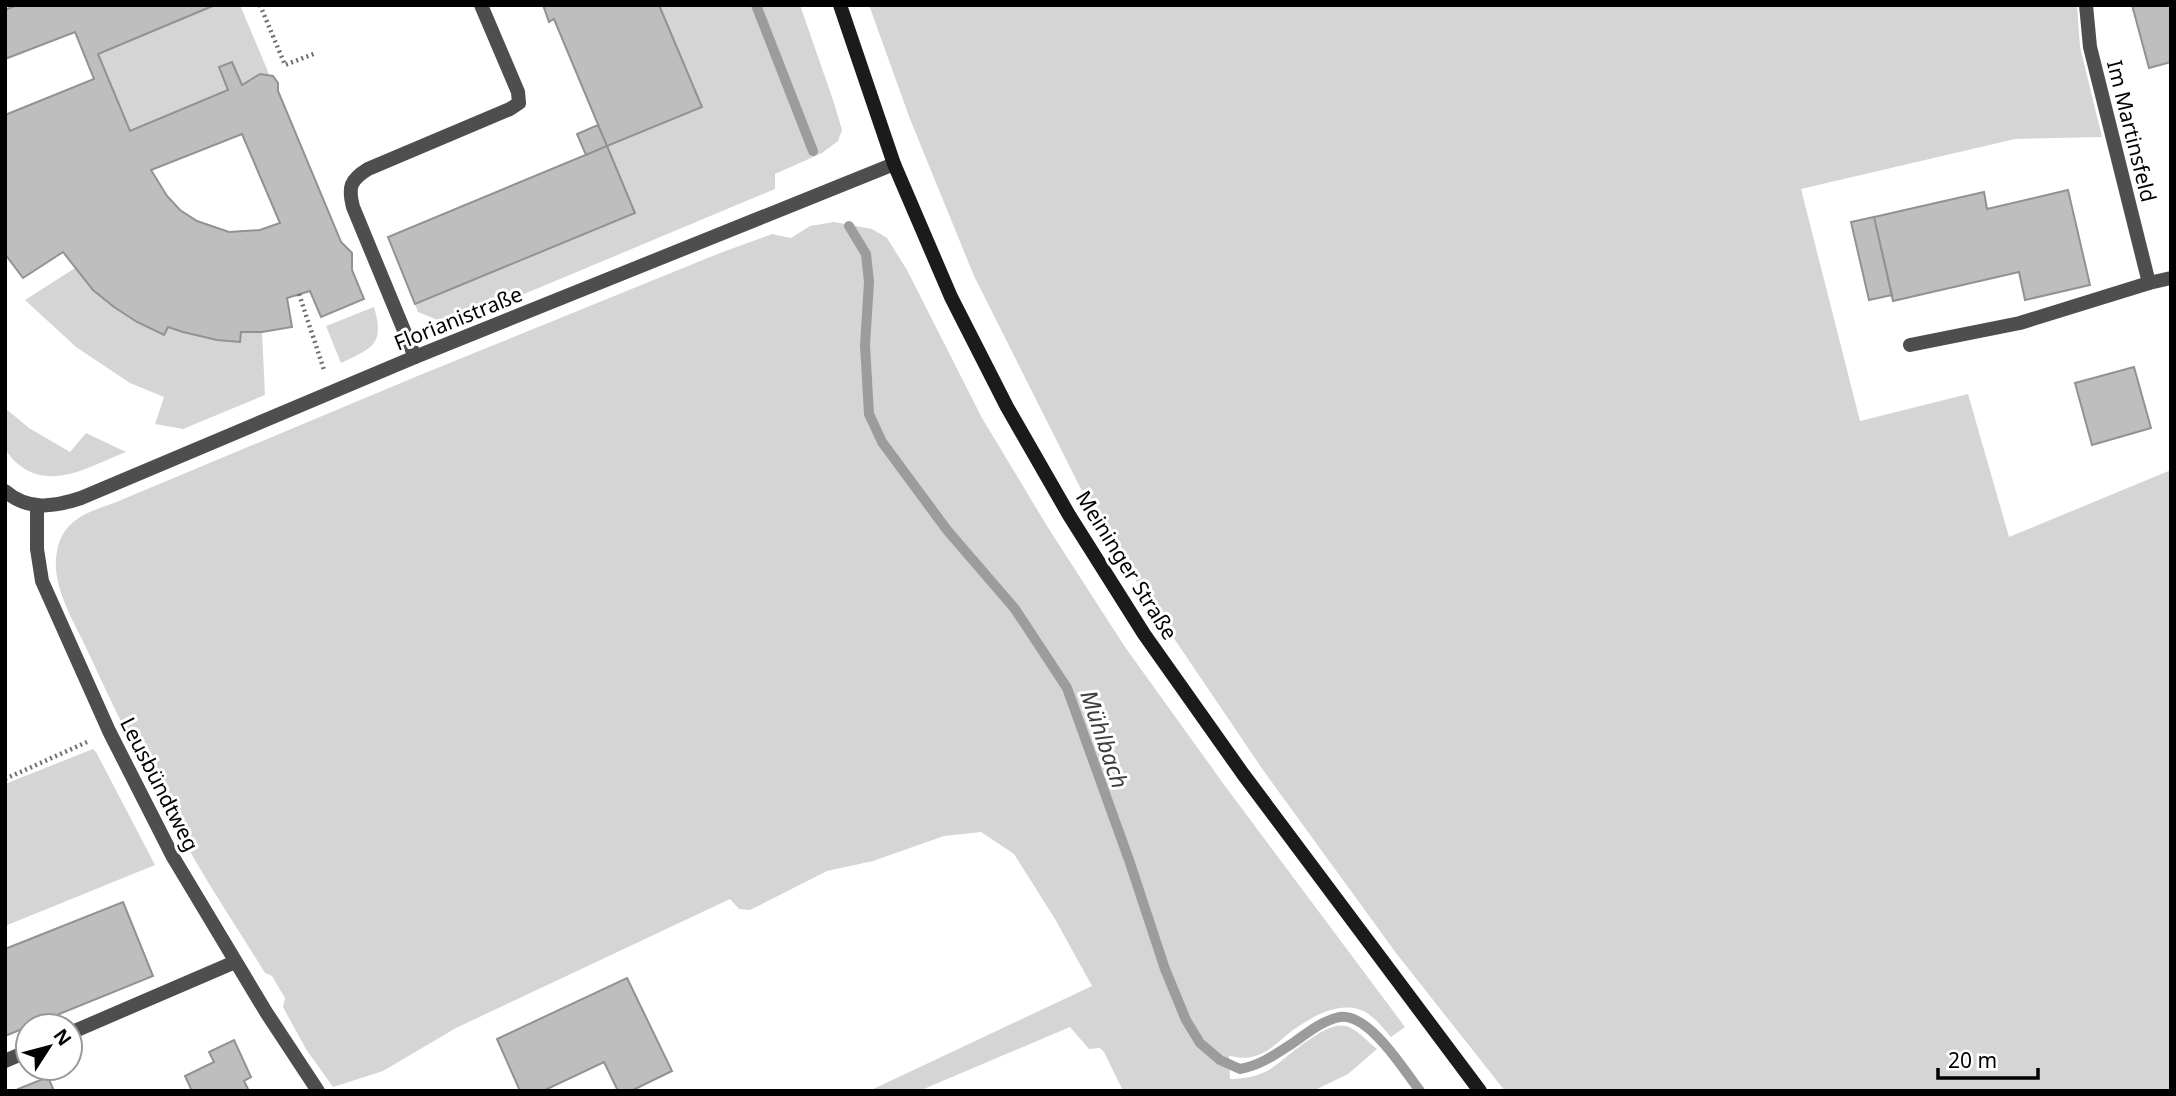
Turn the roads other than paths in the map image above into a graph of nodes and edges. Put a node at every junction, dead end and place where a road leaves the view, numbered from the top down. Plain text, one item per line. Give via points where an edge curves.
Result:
1 (481, 5) edge
2 (841, 5) edge
3 (2086, 5) edge
4 (894, 164) junction
5 (2171, 278) edge
6 (2149, 283) junction
7 (1910, 345) dead end
8 (415, 357) junction
9 (5, 491) edge
10 (37, 506) junction
11 (235, 962) junction
12 (84, 1027) edge
13 (318, 1091) edge
14 (1480, 1091) edge

1 - 8 street via 519,103 368,169 351,184 353,207
2 - 4 main road, Meininger Straße
3 - 6 street, Im Martinsfeld via 2093,60
4 - 8 street, Florianistraße
4 - 14 main road, Meininger Straße via 951,297 1007,407 1143,634
5 - 6 street
6 - 7 street via 2020,323
8 - 10 street, Florianistraße via 81,498
9 - 10 street via 21,503
10 - 11 street, Leusbündtweg via 42,581 112,737 173,857
11 - 12 street
11 - 13 street, Leusbündtweg

